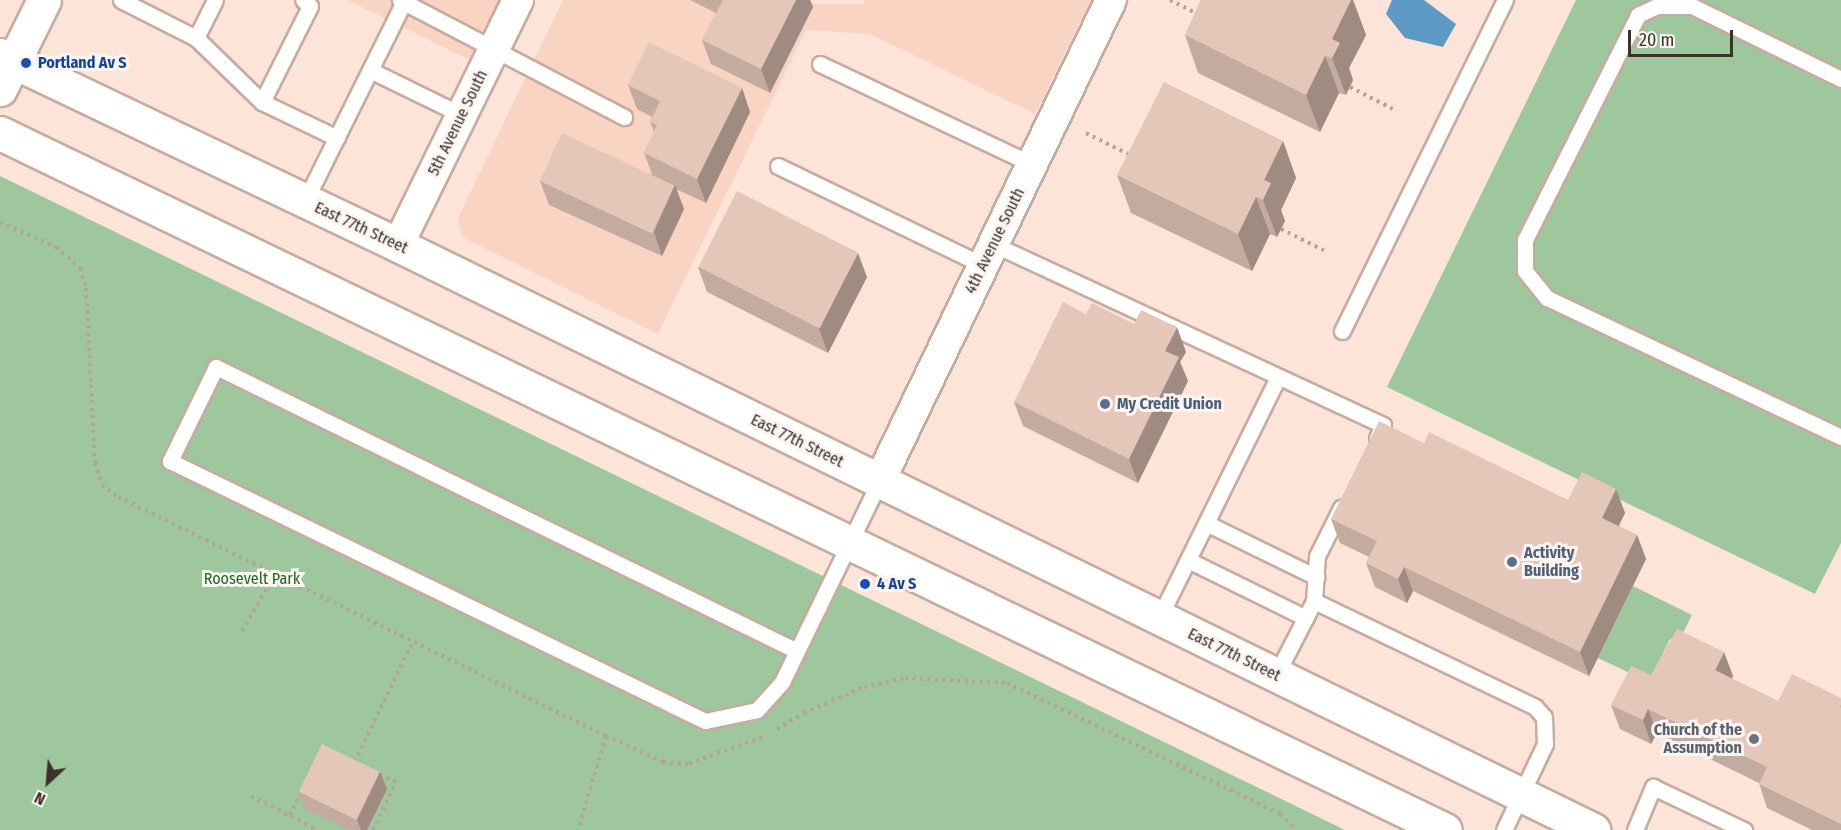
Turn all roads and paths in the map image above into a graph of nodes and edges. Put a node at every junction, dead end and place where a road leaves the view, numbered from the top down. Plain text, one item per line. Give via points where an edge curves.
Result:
1 (44, 0) edge
2 (121, 0) edge
3 (215, 0) edge
4 (303, 0) edge
5 (518, 0) edge
6 (1170, 0) edge
7 (1505, 0) edge
8 (402, 1) edge
9 (1103, 3) edge
10 (1210, 21) edge
11 (196, 38) junction
12 (493, 51) junction
13 (820, 64) dead end
14 (4, 68) edge
15 (370, 70) junction
16 (1841, 79) edge
17 (1350, 87) dead end
18 (262, 102) junction
19 (1393, 109) dead end
20 (462, 115) junction
21 (624, 117) dead end
22 (1086, 133) dead end
23 (0, 134) edge
24 (337, 138) junction
25 (1137, 159) edge
26 (1032, 164) junction
27 (778, 166) dead end
28 (305, 201) junction
29 (1281, 229) dead end
30 (398, 245) junction
31 (1327, 252) dead end
32 (988, 254) junction
33 (1342, 331) dead end
34 (1278, 377) junction
35 (1841, 437) edge
36 (1368, 455) edge
37 (879, 482) junction
38 (1347, 496) edge
39 (1206, 523) junction
40 (849, 542) junction
41 (1188, 560) junction
42 (276, 573) dead end
43 (1316, 577) junction
44 (1314, 601) junction
45 (1159, 618) junction
46 (1306, 618) junction
47 (242, 632) dead end
48 (413, 641) dead end
49 (797, 651) junction
50 (1276, 675) junction
51 (606, 736) dead end
52 (347, 759) edge
53 (355, 762) junction
54 (365, 767) edge
55 (375, 772) edge
56 (304, 786) edge
57 (1522, 795) junction
58 (250, 796) dead end
59 (290, 815) junction
60 (319, 830) edge
61 (373, 830) edge
62 (1296, 830) edge
63 (1445, 830) edge
64 (1504, 830) edge
65 (1593, 830) edge
66 (1635, 830) edge
67 (1744, 830) edge

1 - 14 street
2 - 11 lane
3 - 11 lane
4 - 18 lane via 310,6
5 - 12 street, 5th Avenue South
6 - 10 path
7 - 33 lane
8 - 12 lane
8 - 15 lane
9 - 26 street, 4th Avenue South
11 - 18 lane
12 - 20 street, 5th Avenue South
12 - 21 lane
13 - 26 lane
14 - 28 street, East 77th Street
15 - 20 lane
15 - 24 lane
16 - 35 lane via 1692,6 1657,6 1638,15 1524,240 1525,271 1547,297
17 - 19 path
18 - 24 lane
20 - 30 street, 5th Avenue South
22 - 25 path
23 - 40 street
24 - 28 lane
26 - 32 street, 4th Avenue South
27 - 32 lane
28 - 30 street, East 77th Street
29 - 31 path
30 - 37 street, East 77th Street
32 - 34 lane
32 - 37 street, 4th Avenue South
34 - 36 lane via 1383,425
34 - 39 lane
37 - 40 lane
37 - 45 street, East 77th Street
38 - 43 lane via 1317,556
39 - 41 lane
39 - 43 lane
40 - 49 lane
40 - 63 street
41 - 45 lane
41 - 46 lane
42 - 47 path
43 - 44 lane
44 - 46 lane
44 - 57 lane via 1535,707 1544,717 1545,744
45 - 50 street, East 77th Street
46 - 50 lane
48 - 53 path
49 - 49 lane via 782,682 757,710 705,721 170,461 216,367
50 - 57 street, East 77th Street
51 - 62 path via 663,762 689,764 760,739 804,712 864,687 906,678 1007,683 1280,814
52 - 53 path
53 - 54 path
55 - 61 path via 396,782
56 - 59 path
57 - 64 lane
57 - 65 street, East 77th Street
58 - 59 path
59 - 60 path
66 - 67 lane via 1653,787

